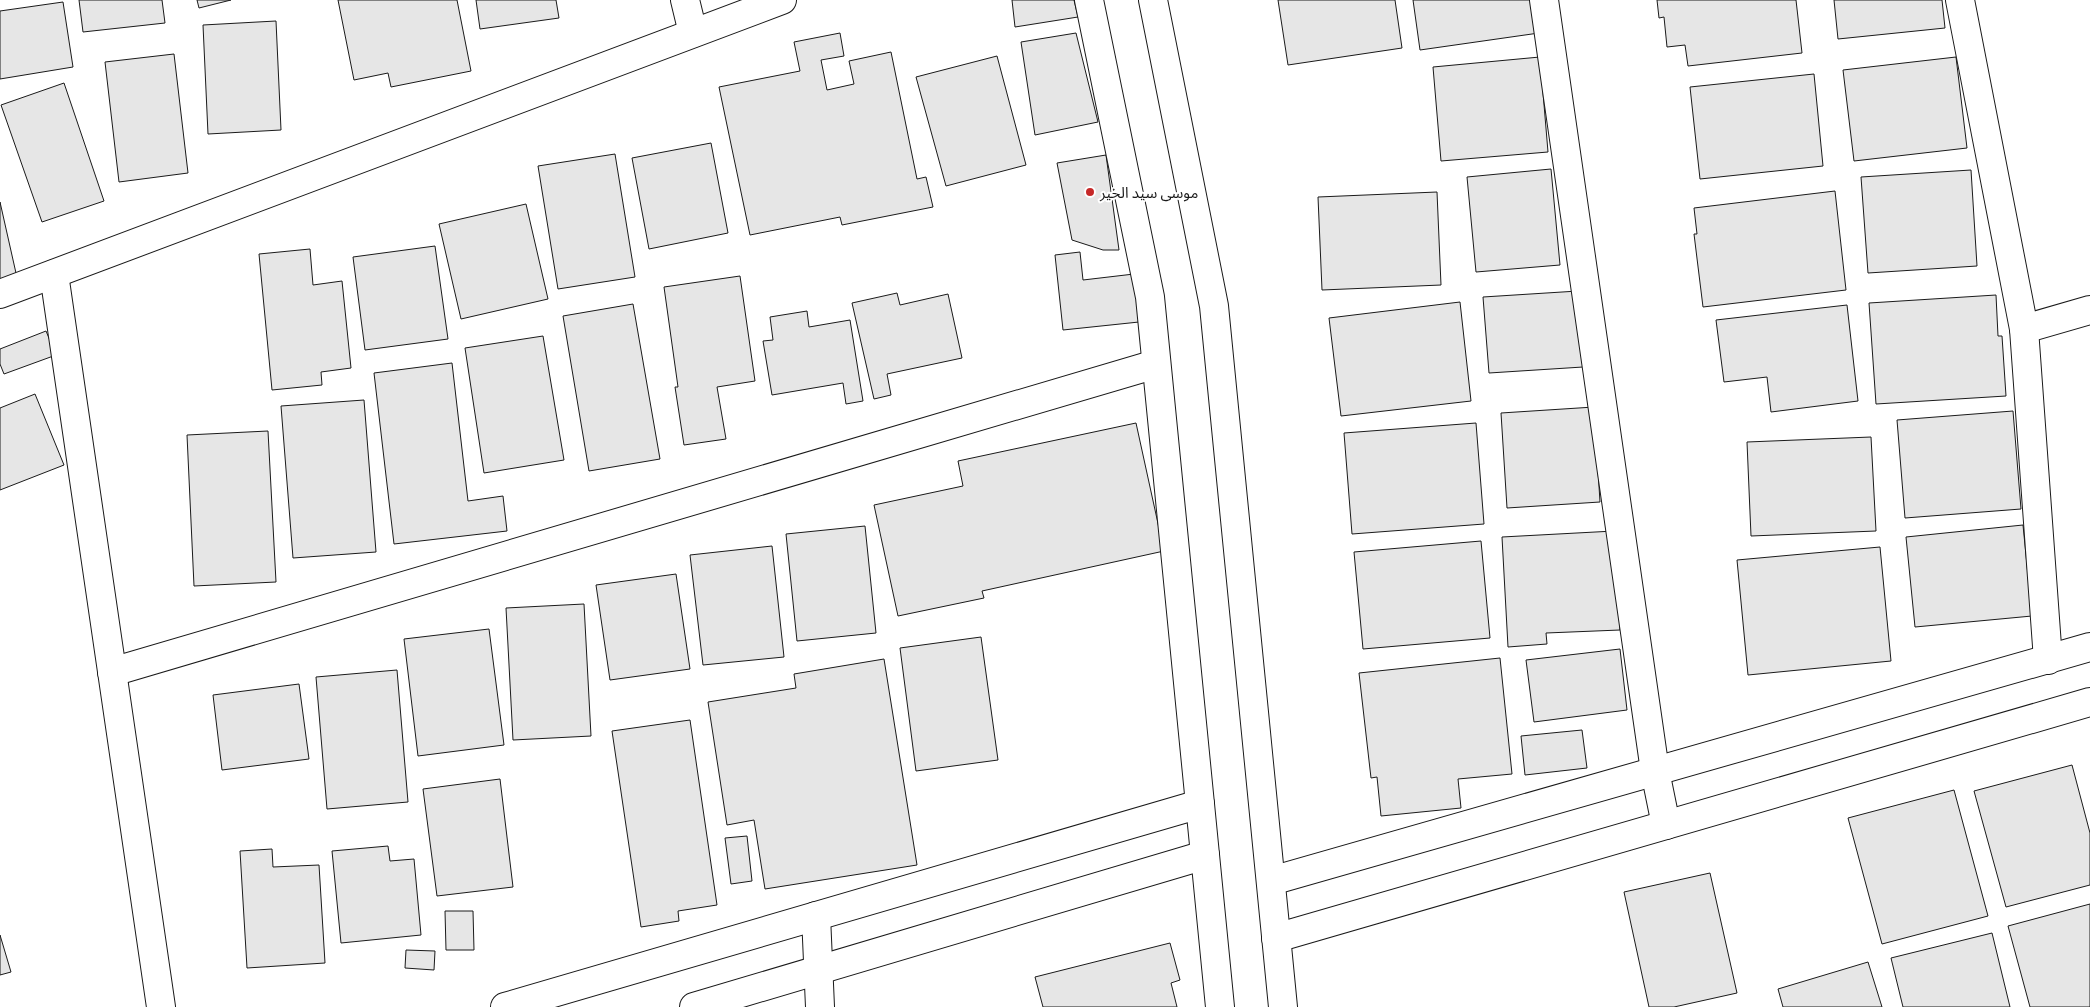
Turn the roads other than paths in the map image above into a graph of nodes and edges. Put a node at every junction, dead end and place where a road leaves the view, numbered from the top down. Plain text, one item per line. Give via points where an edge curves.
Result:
1 (685, 0) edge
2 (782, 0) edge
3 (1089, 0) edge
4 (1153, 0) edge
5 (1544, 0) edge
6 (1960, 0) edge
7 (693, 33) junction
8 (54, 274) junction
9 (0, 294) edge
10 (2090, 310) edge
11 (2024, 329) junction
12 (1156, 364) junction
13 (2090, 648) edge
14 (2048, 660) junction
15 (112, 672) junction
16 (2090, 702) edge
17 (1655, 771) junction
18 (1200, 804) junction
19 (1666, 824) junction
20 (1205, 855) junction
21 (1271, 880) junction
22 (816, 916) junction
23 (1276, 938) junction
24 (818, 970) junction
25 (161, 1007) edge
26 (505, 1007) edge
27 (694, 1007) edge
28 (820, 1007) edge
29 (1220, 1007) edge
30 (1283, 1007) edge

1 - 7 street
2 - 7 street
3 - 12 street via 1150,297
4 - 21 street via 1214,306
5 - 17 street
6 - 11 street
7 - 8 street
8 - 9 street
8 - 15 street
10 - 11 street
11 - 14 street
12 - 15 street
12 - 18 street
13 - 14 street
14 - 17 street
15 - 25 street
16 - 19 street
17 - 19 street
17 - 21 street
18 - 20 street
18 - 22 street
19 - 23 street
20 - 24 street
20 - 29 street
21 - 23 street
22 - 24 street
22 - 26 street
23 - 30 street
24 - 27 street
24 - 28 street

